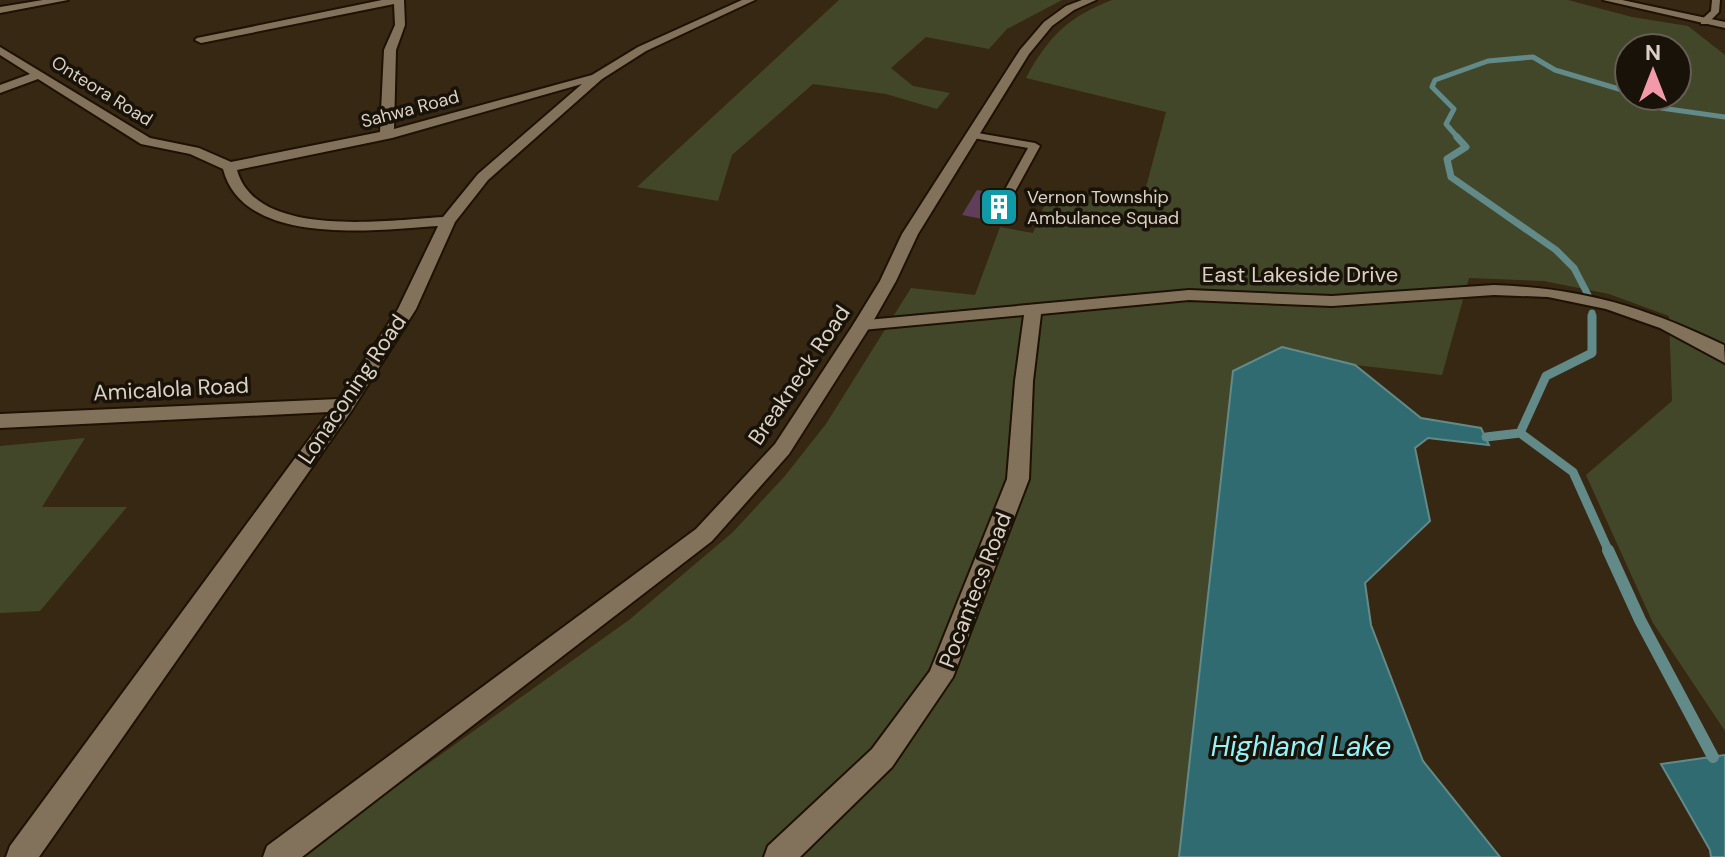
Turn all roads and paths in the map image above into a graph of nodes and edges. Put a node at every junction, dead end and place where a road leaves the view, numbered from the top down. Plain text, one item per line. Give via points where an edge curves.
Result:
1 (29, 0) edge
2 (63, 0) edge
3 (398, 0) edge
4 (750, 0) edge
5 (1091, 0) edge
6 (1608, 0) edge
7 (1716, 0) edge
8 (0, 9) edge
9 (1704, 22) junction
10 (1725, 25) edge
11 (201, 40) dead end
12 (0, 50) edge
13 (41, 74) junction
14 (598, 76) junction
15 (0, 89) edge
16 (387, 135) junction
17 (972, 135) junction
18 (229, 167) junction
19 (1008, 195) dead end
20 (448, 221) junction
21 (1033, 310) junction
22 (862, 325) junction
23 (1725, 357) edge
24 (345, 405) junction
25 (0, 421) edge
26 (21, 857) edge
27 (278, 857) edge
28 (779, 857) edge

1 - 8 street
2 - 8 street
3 - 11 street
3 - 16 street via 400,25 390,50
4 - 14 street, Lonaconing Road via 642,49
5 - 17 street, Breakneck Road via 1048,24
6 - 9 street
7 - 9 lane via 1715,12
9 - 10 street
12 - 13 street, Onteora Road
13 - 15 street
13 - 18 street, Onteora Road via 146,141 194,151
14 - 16 street, Sahwa Road
14 - 20 street, Lonaconing Road via 483,177
16 - 18 street, Sahwa Road
17 - 19 lane via 1035,146
17 - 22 street, Breakneck Road via 910,234
18 - 20 street via 237,189 287,221
20 - 24 street, Lonaconing Road via 407,309
21 - 22 street, East Lakeside Drive
21 - 23 street, East Lakeside Drive via 1189,295 1332,301 1494,290 1548,292 1666,324
21 - 28 street, Pocantecs Road via 1018,479 940,677 882,758
22 - 27 street, Breakneck Road via 782,449 704,535
24 - 25 street, Amicalola Road
24 - 26 street, Lonaconing Road

